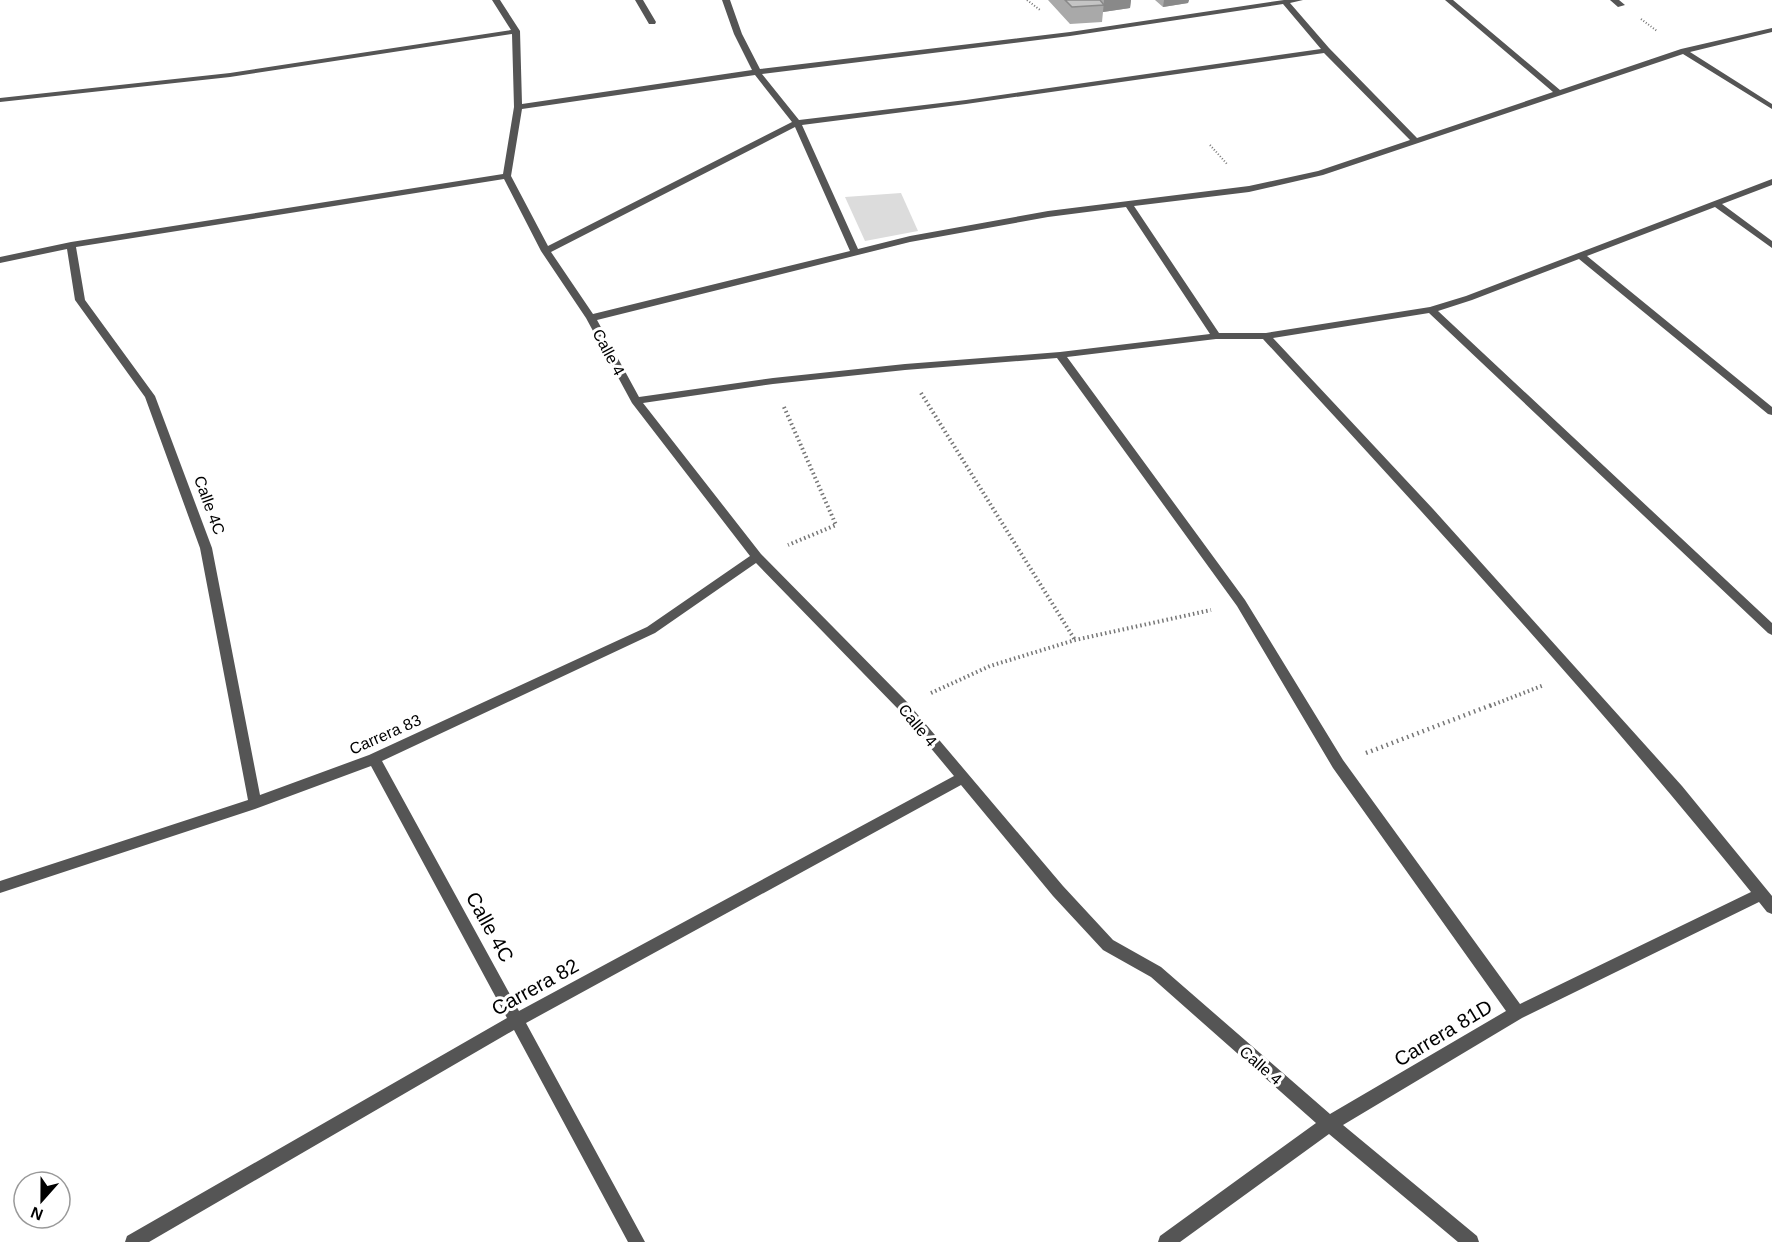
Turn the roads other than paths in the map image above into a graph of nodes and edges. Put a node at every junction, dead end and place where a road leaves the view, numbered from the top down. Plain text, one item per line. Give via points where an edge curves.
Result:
1 (496, 0) edge
2 (639, 0) edge
3 (726, 0) edge
4 (1299, 0) edge
5 (1449, 0) edge
6 (1285, 2) junction
7 (652, 22) dead end
8 (1772, 30) edge
9 (516, 31) junction
10 (1326, 50) junction
11 (1684, 51) junction
12 (757, 72) junction
13 (1557, 92) junction
14 (0, 100) edge
15 (518, 107) junction
16 (1772, 107) edge
17 (797, 123) junction
18 (1415, 140) junction
19 (507, 176) junction
20 (1772, 182) edge
21 (1715, 203) junction
22 (1129, 205) junction
23 (1772, 244) edge
24 (70, 245) junction
25 (546, 251) junction
26 (855, 252) junction
27 (1580, 255) junction
28 (0, 260) edge
29 (1431, 310) junction
30 (591, 318) junction
31 (1216, 336) junction
32 (1266, 336) junction
33 (1060, 355) junction
34 (636, 401) junction
35 (1772, 412) edge
36 (757, 557) junction
37 (1772, 630) edge
38 (374, 759) junction
39 (963, 778) junction
40 (255, 803) junction
41 (0, 887) edge
42 (1762, 894) junction
43 (1772, 908) edge
44 (1517, 1013) junction
45 (517, 1020) junction
46 (1329, 1124) junction
47 (133, 1242) edge
48 (637, 1242) edge
49 (1166, 1242) edge
50 (1471, 1242) edge

1 - 9 street
2 - 7 street
3 - 12 street
4 - 6 street
5 - 13 street
6 - 10 street
6 - 12 street via 1070,34
8 - 11 street
9 - 14 street via 230,75
9 - 15 street
10 - 17 street
10 - 18 street
11 - 13 street
11 - 16 street
12 - 15 street
12 - 17 street
13 - 18 street
15 - 19 street
17 - 25 street
17 - 26 street
18 - 22 street via 1320,173 1259,187
19 - 24 street
19 - 25 street, Calle 4
20 - 21 street
21 - 23 street
21 - 27 street
22 - 26 street via 1048,214
22 - 31 street
24 - 28 street
24 - 40 street, Calle 4C via 80,300 150,396 206,548
25 - 30 street, Calle 4
26 - 30 street
27 - 29 street
27 - 35 street
29 - 32 street
29 - 37 street
30 - 34 street, Calle 4
31 - 32 street
31 - 33 street
32 - 42 street via 1677,790
33 - 34 street via 773,381
33 - 44 street via 1241,603 1338,764
34 - 36 street, Calle 4
36 - 38 street, Carrera 83 via 651,630
36 - 39 street, Calle 4 via 903,706
38 - 40 street, Carrera 83
38 - 45 street, Calle 4C
39 - 45 street, Carrera 82
39 - 46 street, Calle 4 via 1108,945 1156,972
40 - 41 street, Carrera 83
42 - 43 street
42 - 44 street, Carrera 81D
44 - 46 street, Carrera 81D
45 - 47 street, Carrera 82
45 - 48 street, Calle 4C
46 - 49 street, Carrera 81D
46 - 50 street, Calle 4

